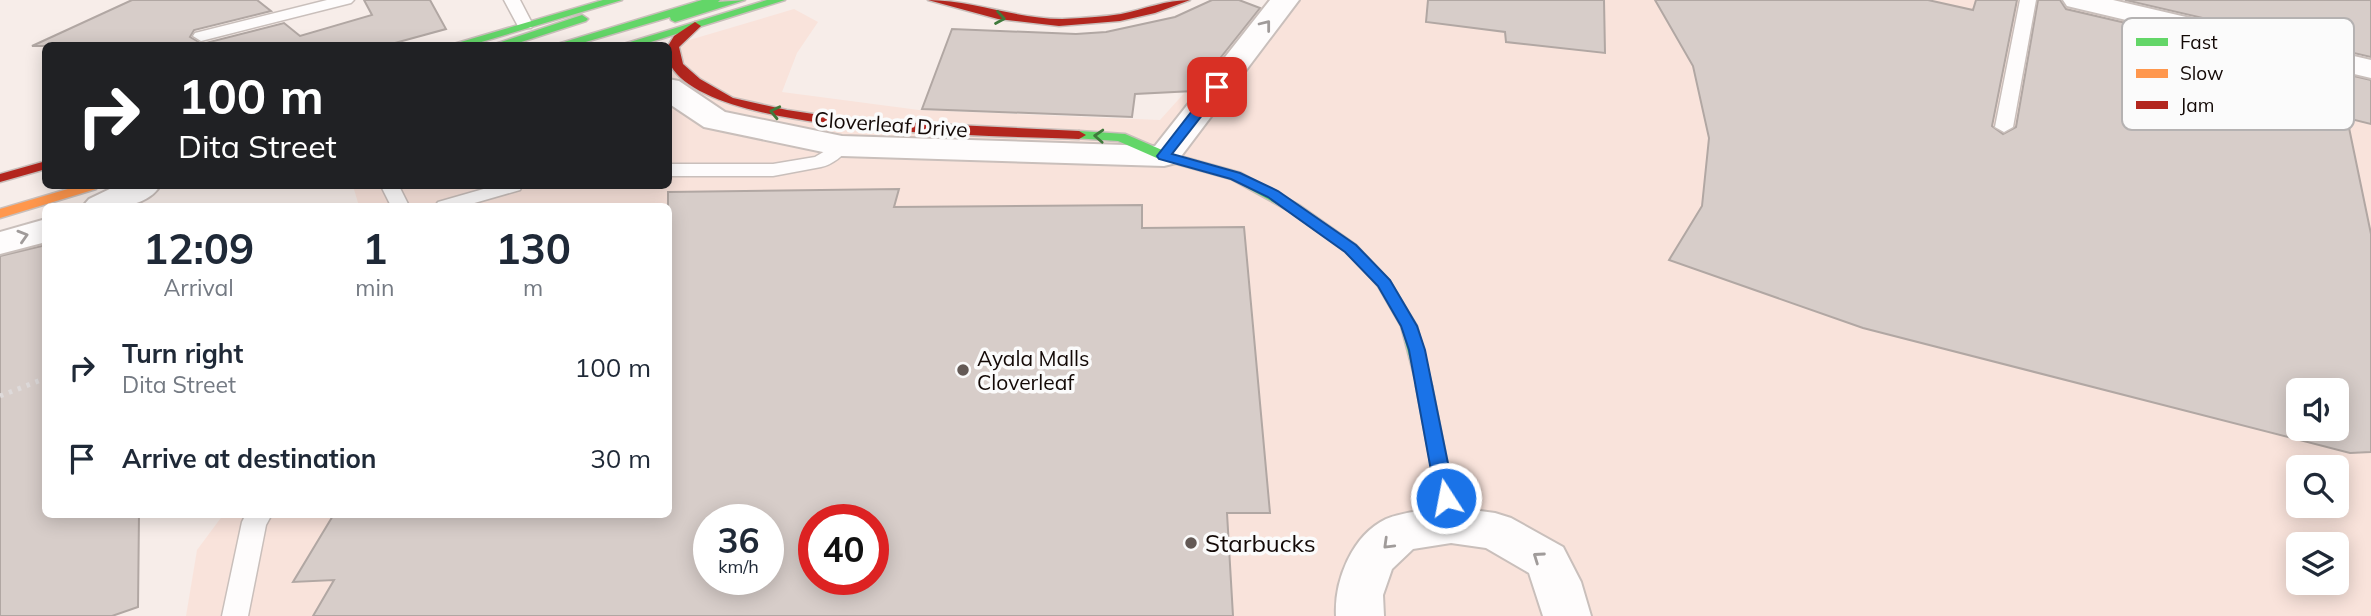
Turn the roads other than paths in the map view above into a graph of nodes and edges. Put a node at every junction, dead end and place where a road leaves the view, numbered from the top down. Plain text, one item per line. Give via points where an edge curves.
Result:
1 (512, 0) edge
2 (584, 0) edge
3 (714, 0) edge
4 (776, 0) edge
5 (934, 0) edge
6 (1184, 0) edge
7 (1285, 0) edge
8 (2028, 0) edge
9 (2077, 0) edge
10 (737, 1) edge
11 (623, 2) edge
12 (346, 5) edge
13 (2155, 18) edge
14 (533, 23) junction
15 (695, 26) junction
16 (201, 36) dead end
17 (467, 42) edge
18 (507, 42) edge
19 (571, 42) edge
20 (589, 42) edge
21 (637, 42) edge
22 (672, 91) edge
23 (2004, 127) dead end
24 (842, 146) junction
25 (1164, 156) junction
26 (42, 165) edge
27 (672, 170) edge
28 (42, 177) edge
29 (0, 178) edge
30 (81, 189) edge
31 (95, 189) edge
32 (137, 189) edge
33 (503, 189) edge
34 (0, 190) edge
35 (46, 203) edge
36 (107, 203) edge
37 (455, 203) edge
38 (42, 204) edge
39 (0, 216) edge
40 (42, 231) edge
41 (0, 243) edge
42 (257, 518) edge
43 (1451, 525) junction
44 (235, 616) edge
45 (1360, 616) edge
46 (1567, 616) edge

1 - 14 lane
2 - 14 main road
3 - 19 main road
4 - 10 main road
4 - 15 main road
5 -> 6 main road via 998,18 1059,23 1123,18
25 -> 7 street
8 - 23 lane
9 - 13 street
10 - 20 main road
11 - 14 main road
11 - 18 main road
12 - 16 lane
14 - 17 main road
15 - 21 main road
25 -> 15 main road, Cloverleaf Drive via 1120,137 853,124 729,101 677,65 673,47
22 - 24 street, Cloverleaf Drive via 715,120
24 - 25 street, Cloverleaf Drive
24 - 27 lane via 821,162 774,170
25 - 43 main road, Cloverleaf Drive via 1236,176 1273,194 1351,248 1384,283 1417,350
26 - 29 main road
28 - 34 main road
30 - 39 main road
31 - 35 main road
32 - 36 street
33 - 37 lane
38 - 39 main road
41 -> 40 street
42 - 44 lane
43 -> 45 street via 1399,533 1372,559 1359,595
46 -> 43 street via 1546,561 1495,531

